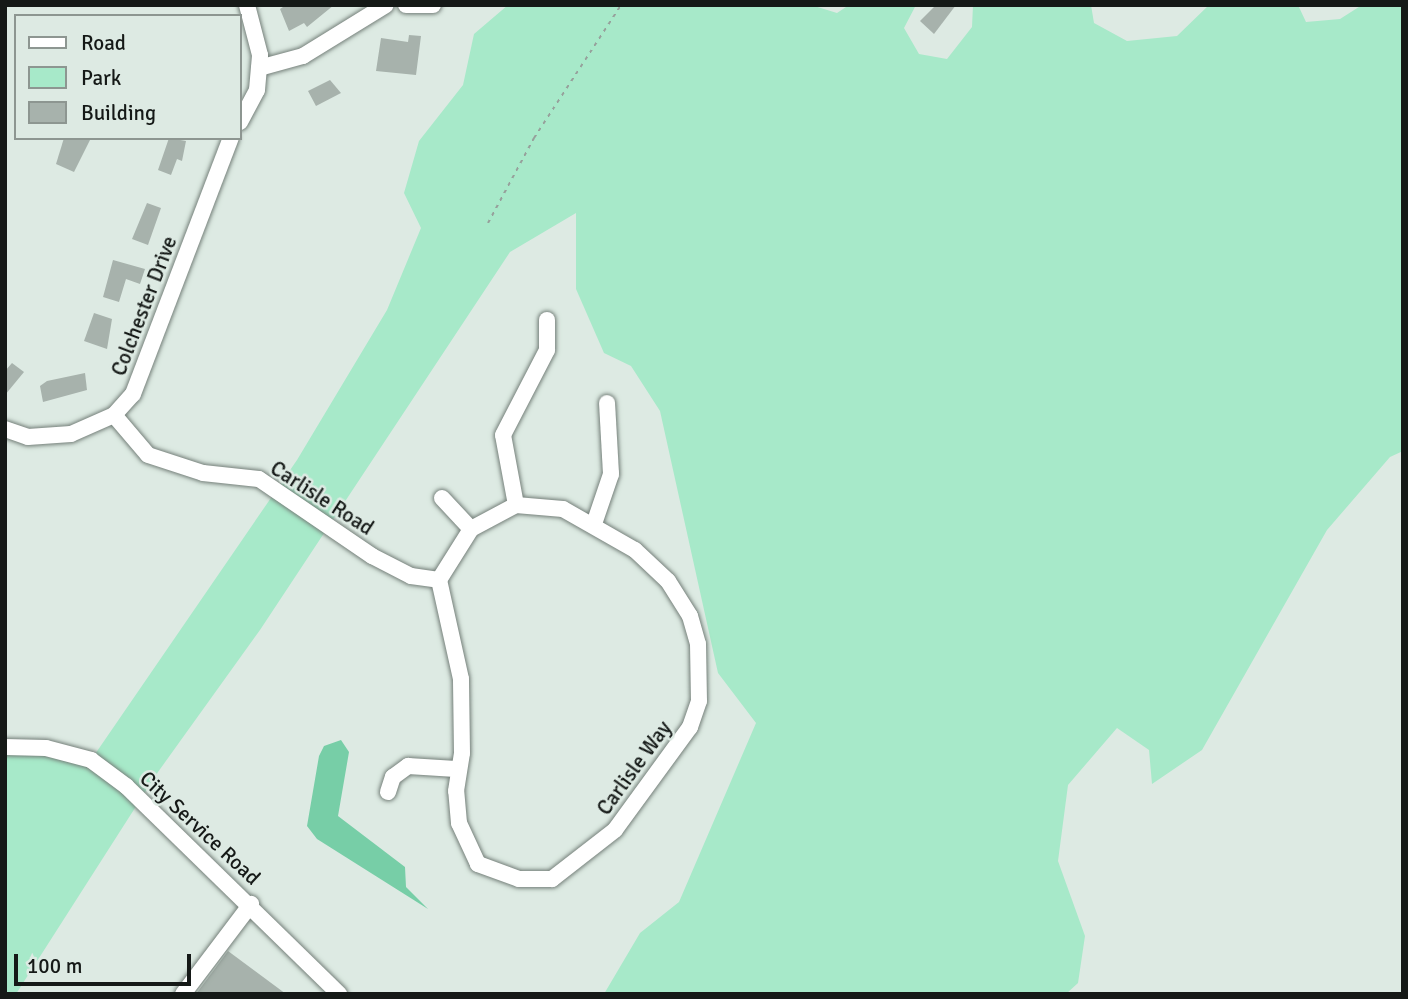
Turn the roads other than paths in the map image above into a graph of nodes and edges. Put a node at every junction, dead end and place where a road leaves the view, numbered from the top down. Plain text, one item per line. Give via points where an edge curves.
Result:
1 (247, 5) edge
2 (386, 5) edge
3 (406, 5) edge
4 (433, 5) edge
5 (259, 68) junction
6 (242, 118) edge
7 (230, 140) edge
8 (547, 320) dead end
9 (607, 403) dead end
10 (114, 415) junction
11 (5, 429) edge
12 (442, 498) dead end
13 (516, 505) junction
14 (594, 524) junction
15 (471, 529) junction
16 (439, 580) junction
17 (5, 747) edge
18 (456, 769) junction
19 (388, 792) dead end
20 (251, 904) junction
21 (183, 994) edge
22 (339, 994) edge

1 - 5 street
2 - 5 street via 303,56
3 - 4 street
5 - 6 street via 257,90
7 - 10 street, Colchester Drive via 143,375
8 - 13 street via 547,350 503,435
9 - 14 street via 611,474
10 - 11 street, Colchester Drive via 94,427 48,438
10 - 16 street, Carlisle Road via 148,455 203,473 259,479 372,556 411,576
12 - 15 street
13 - 14 street, Carlisle Way via 563,509
13 - 15 street
14 - 18 street, Carlisle Way via 635,550 668,581 690,616 698,644 699,701 690,727 615,830 552,879 519,879 478,864 459,823
15 - 16 street
16 - 18 street, Carlisle Way via 461,679 462,752
17 - 20 street, City Service Road via 46,748 91,760 144,801
18 - 19 street via 408,766 393,777
20 - 21 street
20 - 22 street, City Service Road

